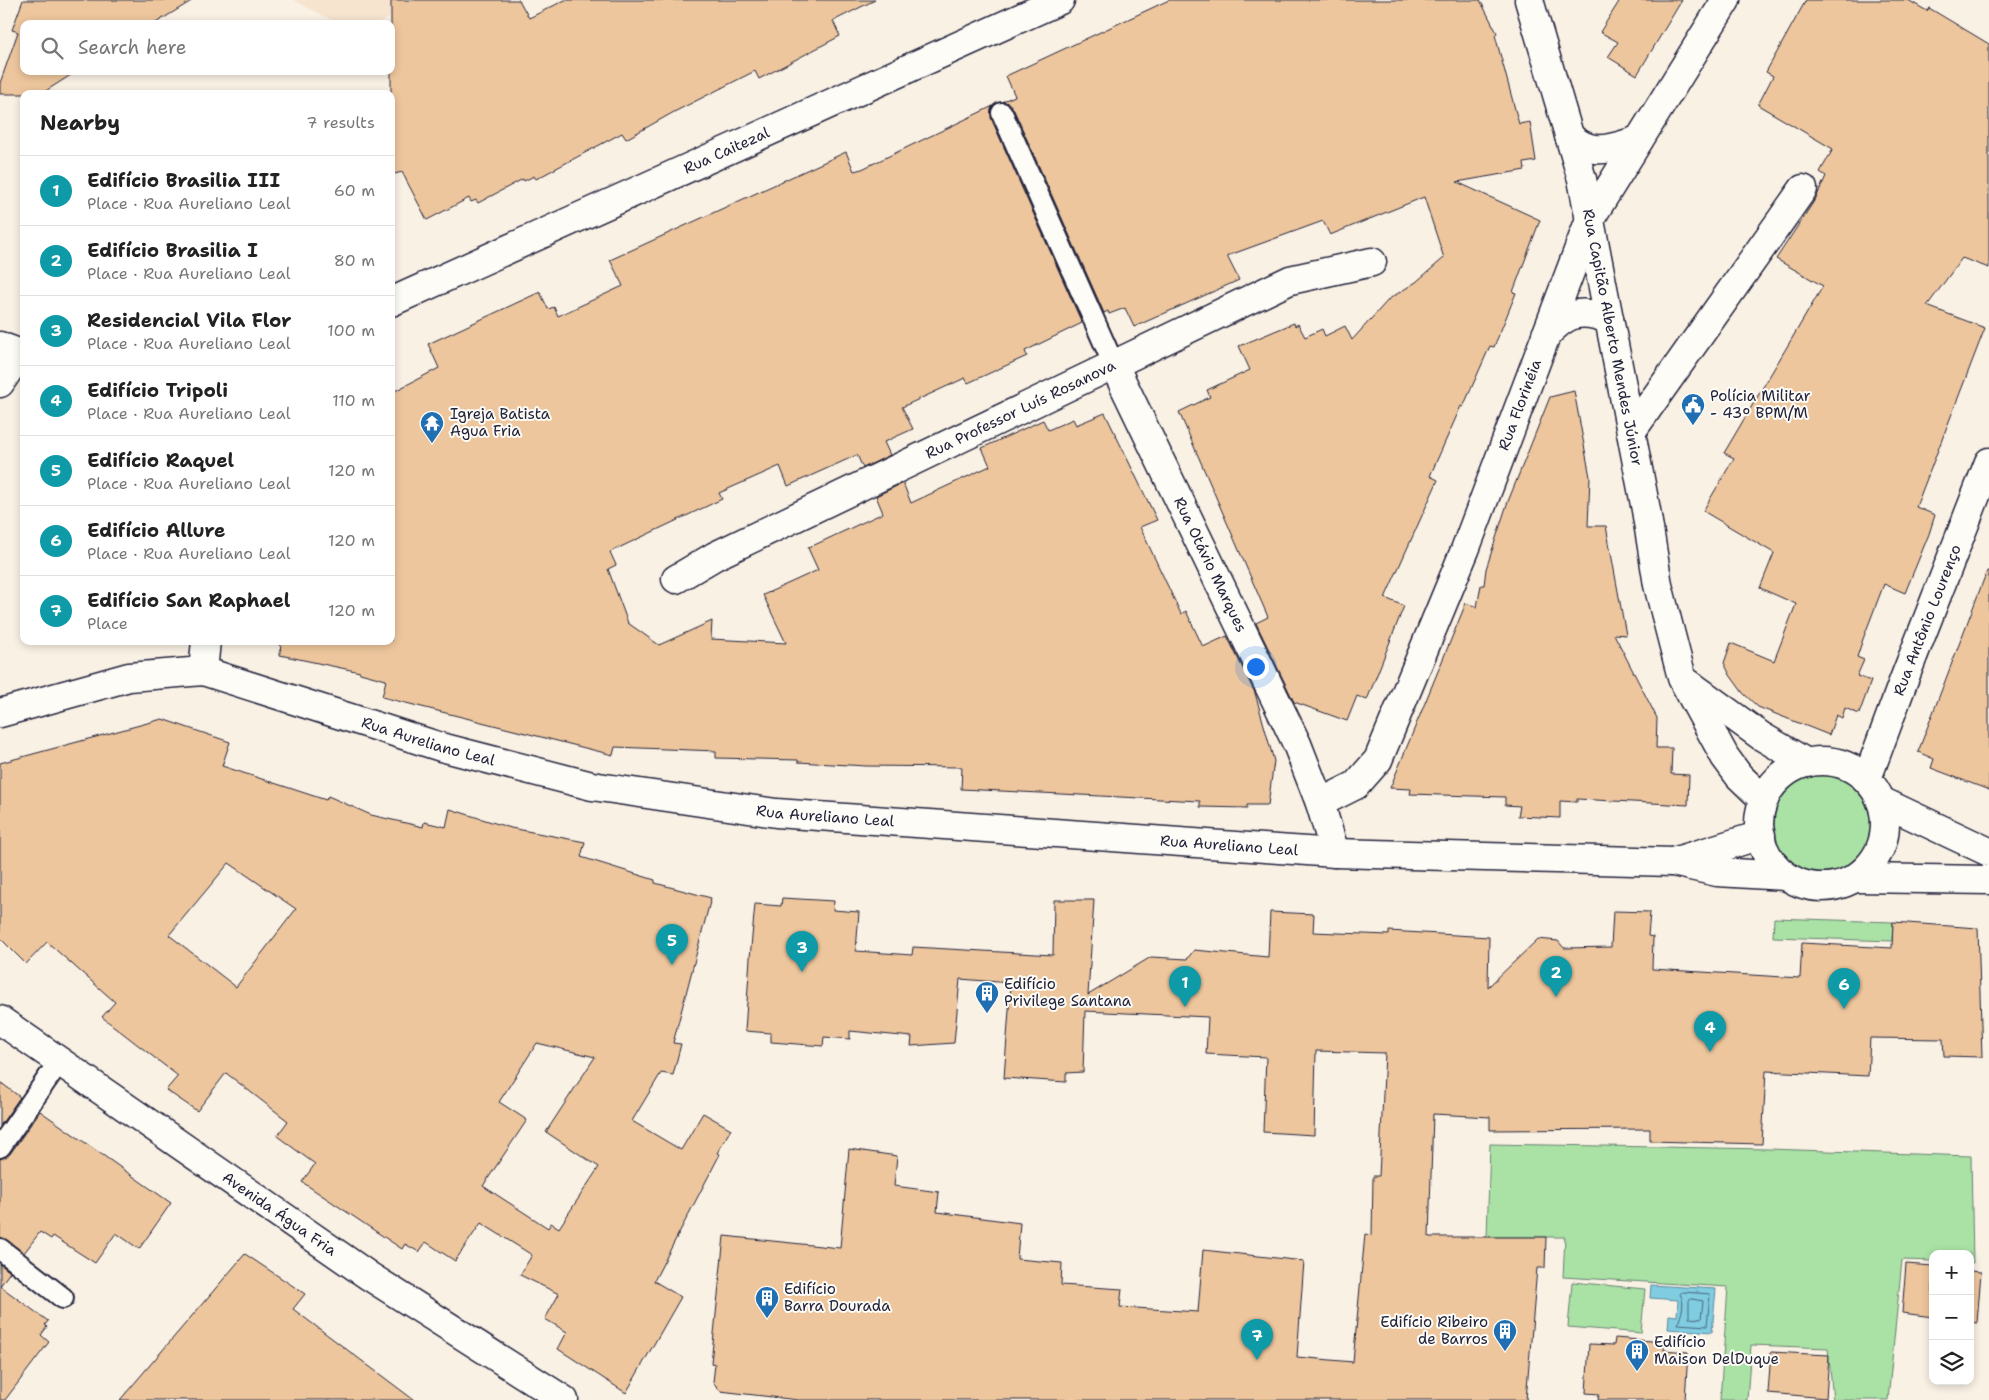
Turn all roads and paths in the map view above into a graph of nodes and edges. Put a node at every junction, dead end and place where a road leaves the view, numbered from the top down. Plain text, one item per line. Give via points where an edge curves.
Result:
1 (1060, 0) edge
2 (1529, 0) edge
3 (1726, 0) edge
4 (1002, 113) dead end
5 (1569, 136) junction
6 (1639, 140) junction
7 (1803, 188) dead end
8 (1590, 219) junction
9 (1372, 262) dead end
10 (395, 300) edge
11 (1609, 319) junction
12 (1546, 335) junction
13 (14, 351) edge
14 (1113, 363) junction
15 (0, 383) edge
16 (1631, 432) junction
17 (1989, 462) edge
18 (676, 579) dead end
19 (206, 645) edge
20 (203, 671) junction
21 (1682, 678) junction
22 (0, 714) edge
23 (1807, 763) junction
24 (1874, 791) junction
25 (1764, 800) junction
26 (1320, 803) junction
27 (1760, 836) junction
28 (1335, 852) junction
29 (1989, 852) edge
30 (1673, 862) junction
31 (1785, 876) junction
32 (1856, 878) junction
33 (1989, 880) edge
34 (0, 1020) edge
35 (59, 1062) junction
36 (0, 1147) edge
37 (0, 1249) edge
38 (63, 1298) dead end
39 (564, 1400) edge

1 - 10 street, Rua Caitezal
2 - 5 street, Rua Capitão Alberto Mendes Júnior
3 - 6 street, Rua Florinéia
4 - 14 lane
5 - 6 street via 1590,150
5 - 8 street, Rua Capitão Alberto Mendes Júnior
6 - 8 street, Rua Florinéia
7 - 16 street
8 - 11 street, Rua Capitão Alberto Mendes Júnior
8 - 12 street, Rua Florinéia
9 - 14 street, Rua Professor Luís Rosanova via 1290,280
11 - 12 street via 1583,313 1570,314
11 - 16 street, Rua Capitão Alberto Mendes Júnior
12 - 26 street, Rua Florinéia via 1465,550 1382,752 1356,785
13 - 15 street
14 - 18 street, Rua Professor Luís Rosanova via 715,556
14 - 26 street, Rua Otávio Marques via 1297,744
16 - 21 street, Rua Capitão Alberto Mendes Júnior via 1658,585
17 - 24 street, Rua Antônio Lourenço via 1890,714
19 - 20 street
20 - 22 street, Rua Aureliano Leal via 129,677
20 - 28 street, Rua Aureliano Leal via 441,747 592,786 776,813
21 - 23 street via 1761,736
21 - 25 street, Rua Capitão Alberto Mendes Júnior via 1725,757
23 - 24 street, Rua Aureliano Leal via 1829,762 1849,767
23 - 25 street, Rua Aureliano Leal via 1782,777
24 - 29 street, Rua Aureliano Leal
24 - 32 street, Rua Aureliano Leal via 1885,823 1882,844 1872,863
25 - 27 street, Rua Aureliano Leal
26 - 28 street, Rua Otávio Marques
27 - 30 street, Rua Aureliano Leal
27 - 31 street, Rua Aureliano Leal via 1773,864
28 - 30 street, Rua Aureliano Leal
30 - 31 street, Rua Aureliano Leal via 1717,872
31 - 32 street, Rua Aureliano Leal via 1820,888
32 - 33 street, Rua Aureliano Leal
34 - 35 street, Avenida Água Fria
35 - 36 lane
35 - 39 street, Avenida Água Fria via 370,1276
37 - 38 lane

